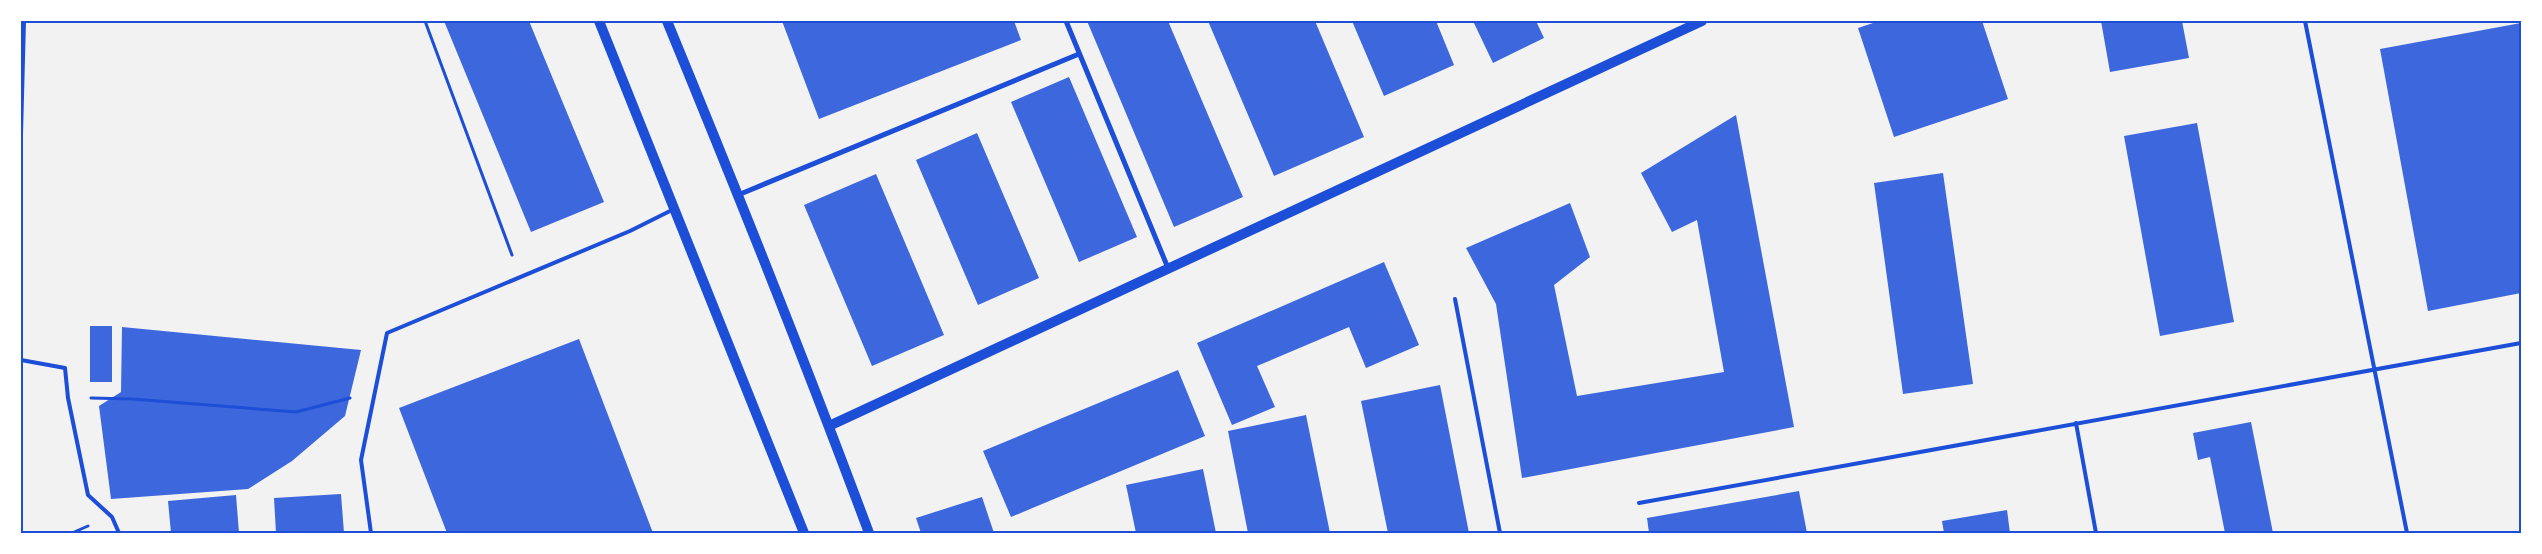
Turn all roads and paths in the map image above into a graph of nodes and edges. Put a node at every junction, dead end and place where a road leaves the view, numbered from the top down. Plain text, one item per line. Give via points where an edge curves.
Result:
1 (24, 21) edge
2 (425, 21) edge
3 (598, 21) edge
4 (667, 21) edge
5 (1066, 21) edge
6 (1702, 21) edge
7 (2305, 21) edge
8 (1079, 54) junction
9 (21, 134) edge
10 (738, 195) junction
11 (674, 209) junction
12 (1168, 269) junction
13 (520, 277) junction
14 (1455, 299) dead end
15 (2521, 343) edge
16 (21, 360) edge
17 (2375, 369) junction
18 (375, 392) junction
19 (68, 398) junction
20 (2076, 423) junction
21 (829, 426) junction
22 (1639, 503) dead end
23 (119, 533) edge
24 (371, 533) edge
25 (804, 533) edge
26 (869, 533) edge
27 (1500, 533) edge
28 (2096, 533) edge
29 (2407, 533) edge

1 - 9 lane
2 - 13 path
3 - 11 main road
4 - 10 main road
5 - 8 street
6 - 12 main road
7 - 17 lane
8 - 10 street
8 - 12 street
10 - 21 main road
11 - 13 lane
11 - 25 main road
12 - 21 main road
13 - 18 lane via 386,333
14 - 27 lane
15 - 17 lane
16 - 19 lane via 65,368
17 - 20 lane
17 - 29 lane
18 - 19 path via 296,412 132,399
18 - 24 lane via 361,460
19 - 23 lane via 88,495 112,517
20 - 22 lane
20 - 28 lane
21 - 26 main road

